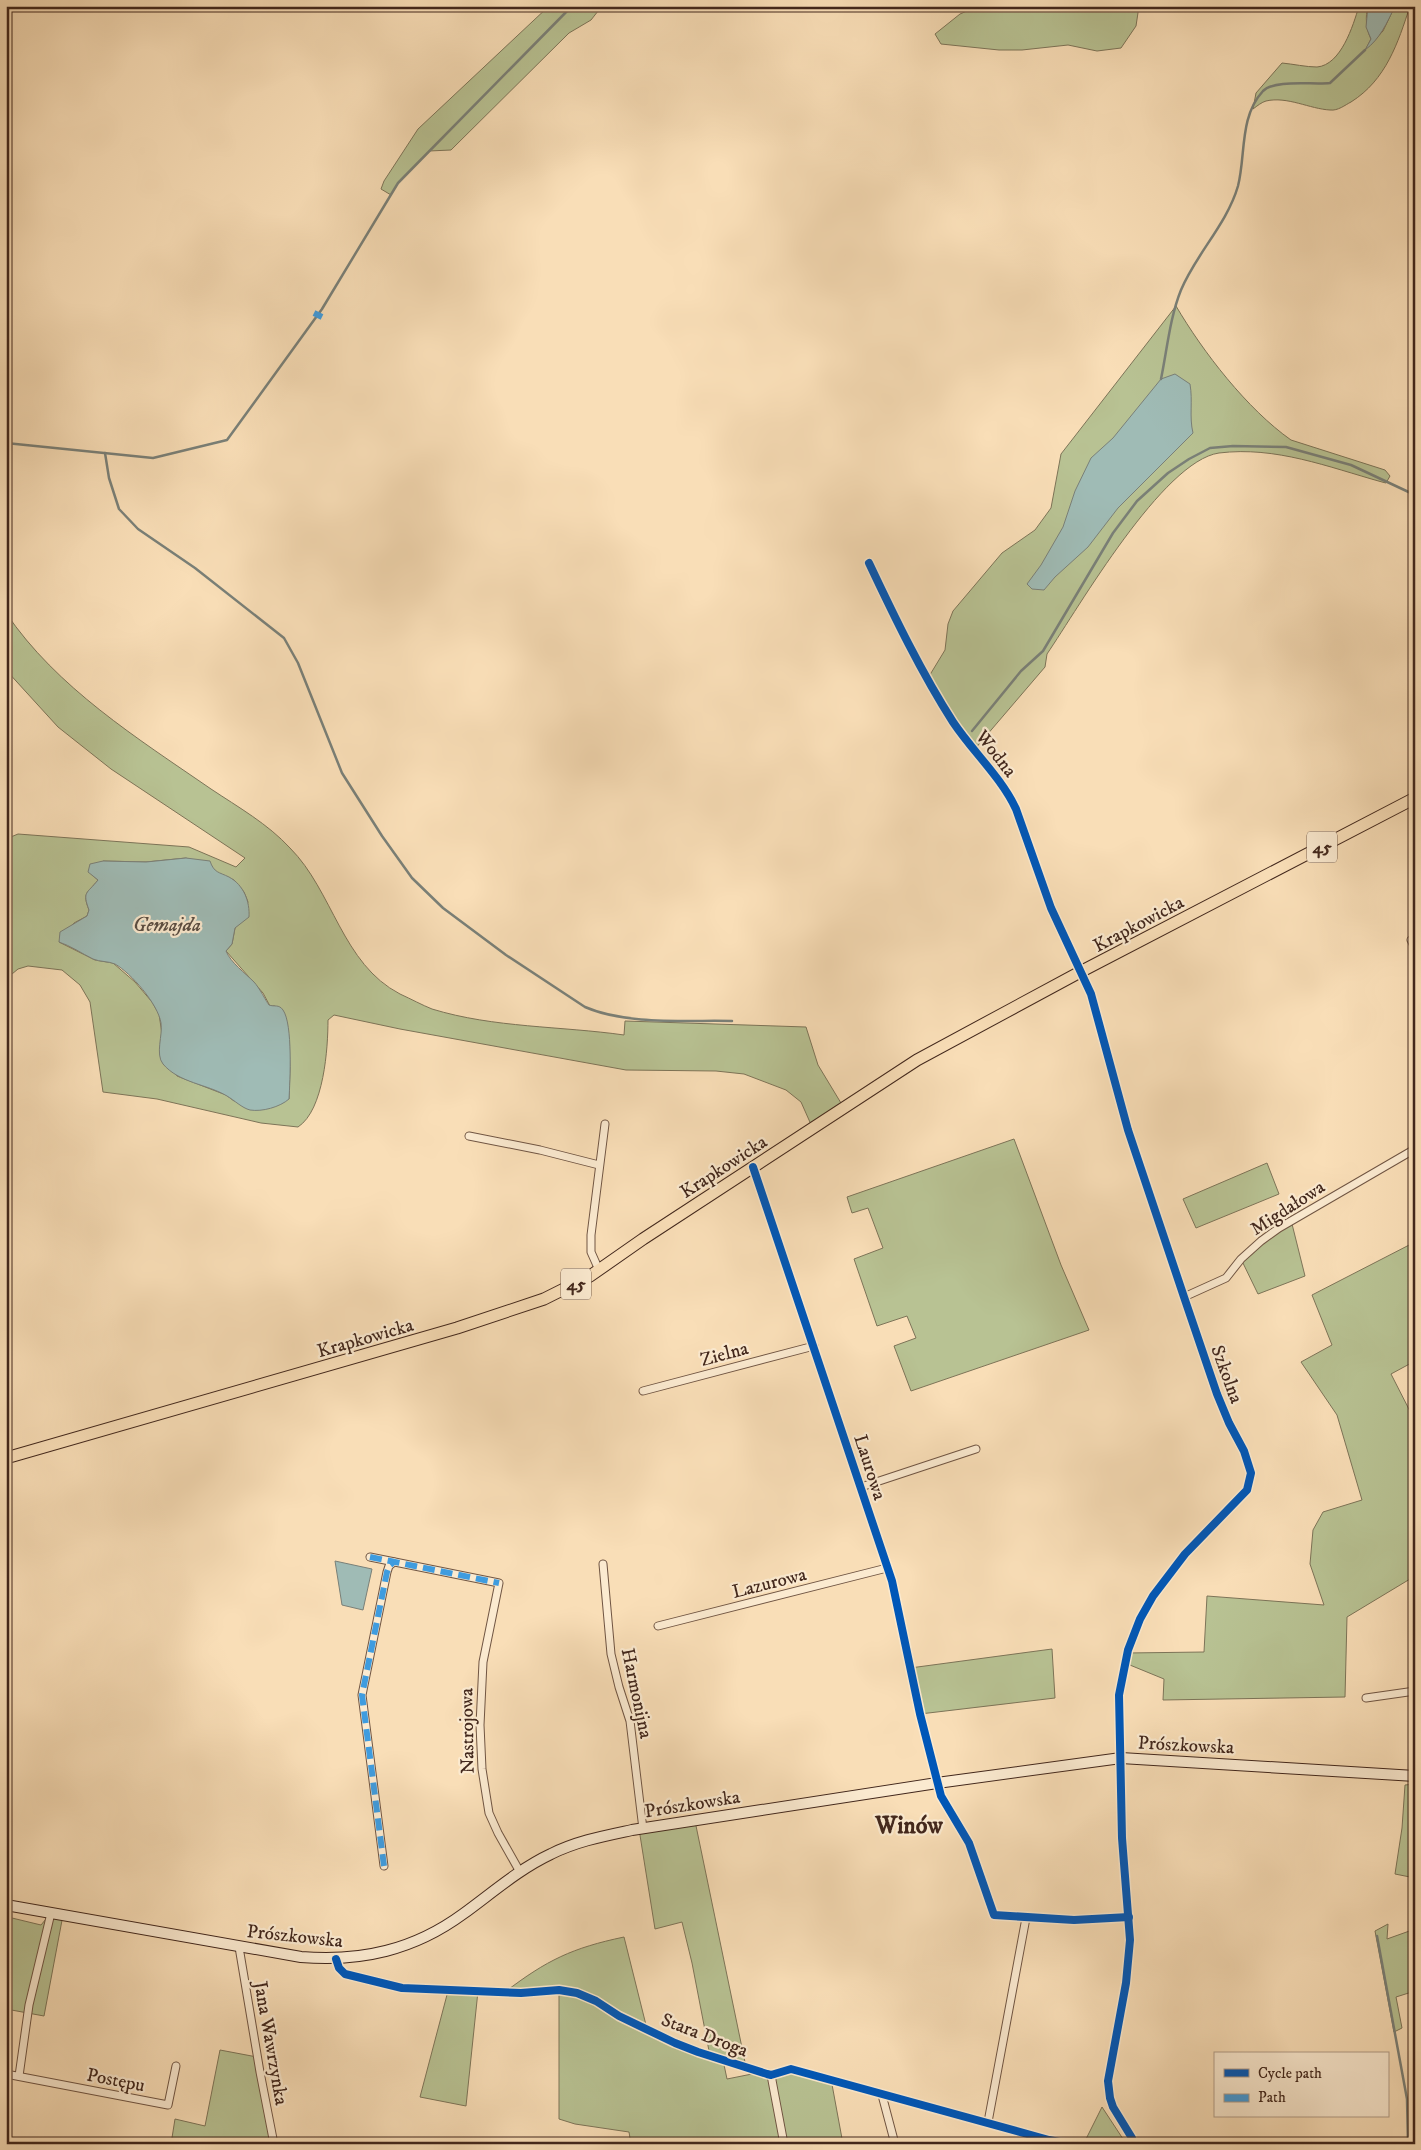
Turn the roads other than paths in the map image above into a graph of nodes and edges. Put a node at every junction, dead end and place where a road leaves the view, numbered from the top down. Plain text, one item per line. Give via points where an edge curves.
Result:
1 (869, 562) dead end
2 (1415, 798) edge
3 (1411, 940) dead end
4 (1415, 948) edge
5 (1082, 972) junction
6 (605, 1124) dead end
7 (469, 1136) dead end
8 (1415, 1149) edge
9 (599, 1165) junction
10 (753, 1168) junction
11 (600, 1270) junction
12 (1184, 1296) junction
13 (814, 1346) junction
14 (642, 1391) dead end
15 (976, 1449) dead end
16 (6, 1458) edge
17 (861, 1487) junction
18 (370, 1558) dead end
19 (394, 1562) junction
20 (603, 1564) dead end
21 (888, 1568) junction
22 (658, 1626) dead end
23 (1415, 1691) edge
24 (1366, 1698) dead end
25 (1121, 1758) junction
26 (1415, 1776) edge
27 (937, 1783) junction
28 (643, 1829) junction
29 (384, 1866) dead end
30 (520, 1872) junction
31 (6, 1905) edge
32 (51, 1913) junction
33 (1026, 1918) junction
34 (1129, 1918) junction
35 (239, 1947) junction
36 (336, 1959) junction
37 (176, 2066) dead end
38 (6, 2074) edge
39 (771, 2075) junction
40 (19, 2076) junction
41 (882, 2094) junction
42 (988, 2122) junction
43 (1049, 2142) edge
44 (274, 2144) edge
45 (784, 2144) edge
46 (895, 2144) edge
47 (1070, 2144) edge
48 (1133, 2144) edge

1 - 5 street, Wodna via 922,669 953,721 1009,795 1051,908
2 - 5 main road, Krapkowicka / 45
3 - 4 street
5 - 10 main road, Krapkowicka / 45 via 917,1060
5 - 12 street, Szkolna via 1128,1130
6 - 9 street
7 - 9 street
8 - 12 street, Migdałowa via 1279,1228 1241,1259 1226,1278
9 - 11 street via 591,1252
10 - 11 main road, Krapkowicka / 45
10 - 13 street, Laurowa
11 - 16 main road, Krapkowicka / 45 via 544,1299 457,1328
12 - 25 street, Szkolna via 1217,1394 1249,1463 1251,1479 1235,1504 1185,1554 1140,1619 1128,1650 1119,1695
13 - 14 street, Zielna
13 - 17 street, Laurowa
15 - 17 street, Laurowa
17 - 21 street, Laurowa
18 - 19 street
19 - 29 street via 387,1572 362,1695
19 - 30 street, Nastrojowa via 499,1583 483,1662 482,1768 489,1813
20 - 28 street, Harmonijna via 611,1654 630,1721
21 - 22 street, Lazurowa
21 - 27 street, Laurowa
23 - 24 street
25 - 26 main road, Prószkowska
25 - 27 main road, Prószkowska
25 - 34 street via 1122,1838
27 - 28 main road, Prószkowska
27 - 33 street, Laurowa via 942,1799 969,1843 994,1915
28 - 30 main road, Prószkowska via 568,1846
30 - 36 main road, Prószkowska via 462,1915 420,1940 384,1952
31 - 32 main road, Prószkowska
32 - 35 main road, Prószkowska
32 - 40 street via 29,2005
33 - 34 street
33 - 42 street
34 - 48 street via 1128,1968 1108,2080 1113,2107
35 - 36 main road, Prószkowska
35 - 44 street, Jana Wawrzynka
36 - 39 street, Stara Droga via 345,1974 402,1988 577,1993 675,2043
37 - 40 street, Postępu via 168,2105
38 - 40 street, Postępu
39 - 41 street, Stara Droga via 791,2069
39 - 45 street
41 - 42 street, Stara Droga
41 - 46 street
42 - 43 street, Stara Droga
43 - 47 street, Stara Droga

